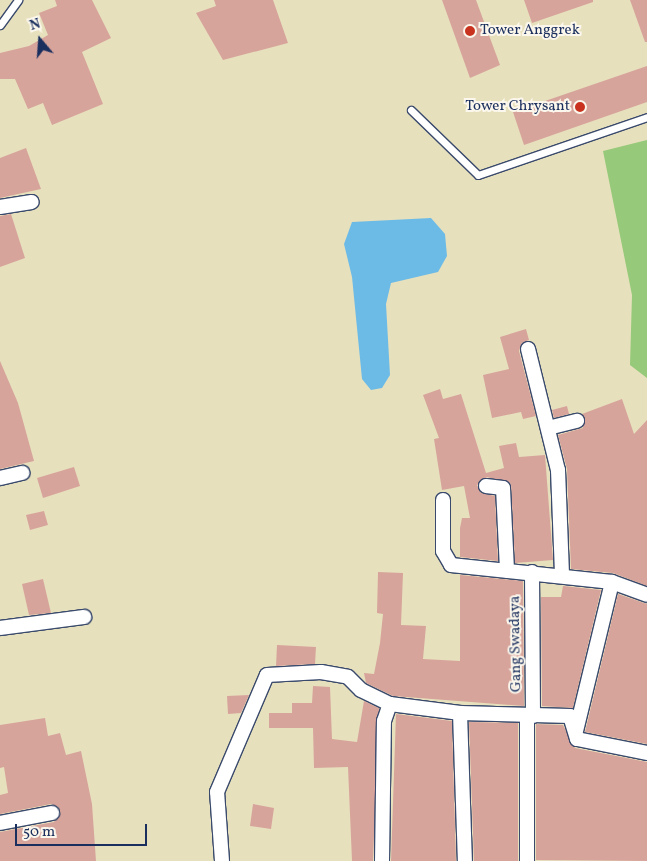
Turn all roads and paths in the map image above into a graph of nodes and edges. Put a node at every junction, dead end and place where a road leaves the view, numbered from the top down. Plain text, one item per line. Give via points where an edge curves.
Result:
1 (18, 0) edge
2 (0, 25) edge
3 (411, 110) dead end
4 (647, 117) edge
5 (32, 202) dead end
6 (0, 207) edge
7 (528, 350) dead end
8 (577, 421) dead end
9 (548, 428) junction
10 (22, 473) dead end
11 (0, 478) edge
12 (486, 486) dead end
13 (443, 500) dead end
14 (507, 571) junction
15 (532, 572) junction
16 (562, 574) junction
17 (612, 582) junction
18 (647, 595) edge
19 (84, 617) dead end
20 (0, 628) edge
21 (390, 704) junction
22 (460, 713) junction
23 (530, 716) junction
24 (576, 731) junction
25 (647, 753) edge
26 (52, 813) dead end
27 (0, 823) edge
28 (222, 861) edge
29 (382, 861) edge
30 (465, 861) edge
31 (527, 861) edge

1 - 2 lane
3 - 4 lane via 478,176
5 - 6 street
7 - 9 street
8 - 9 street
9 - 16 street via 561,501
10 - 11 street
12 - 14 street via 503,488
13 - 14 street via 442,551 451,565
14 - 15 street
15 - 16 street
15 - 23 street, Gang Swadaya
16 - 17 street
17 - 18 street
17 - 24 street
19 - 20 street
21 - 22 street
21 - 28 street via 360,690 348,677 321,672 264,678 217,792
21 - 29 street via 384,721
22 - 23 street
22 - 30 street
23 - 24 street via 570,716
23 - 31 street, Gang Swadaya
24 - 25 street via 577,739
26 - 27 street

